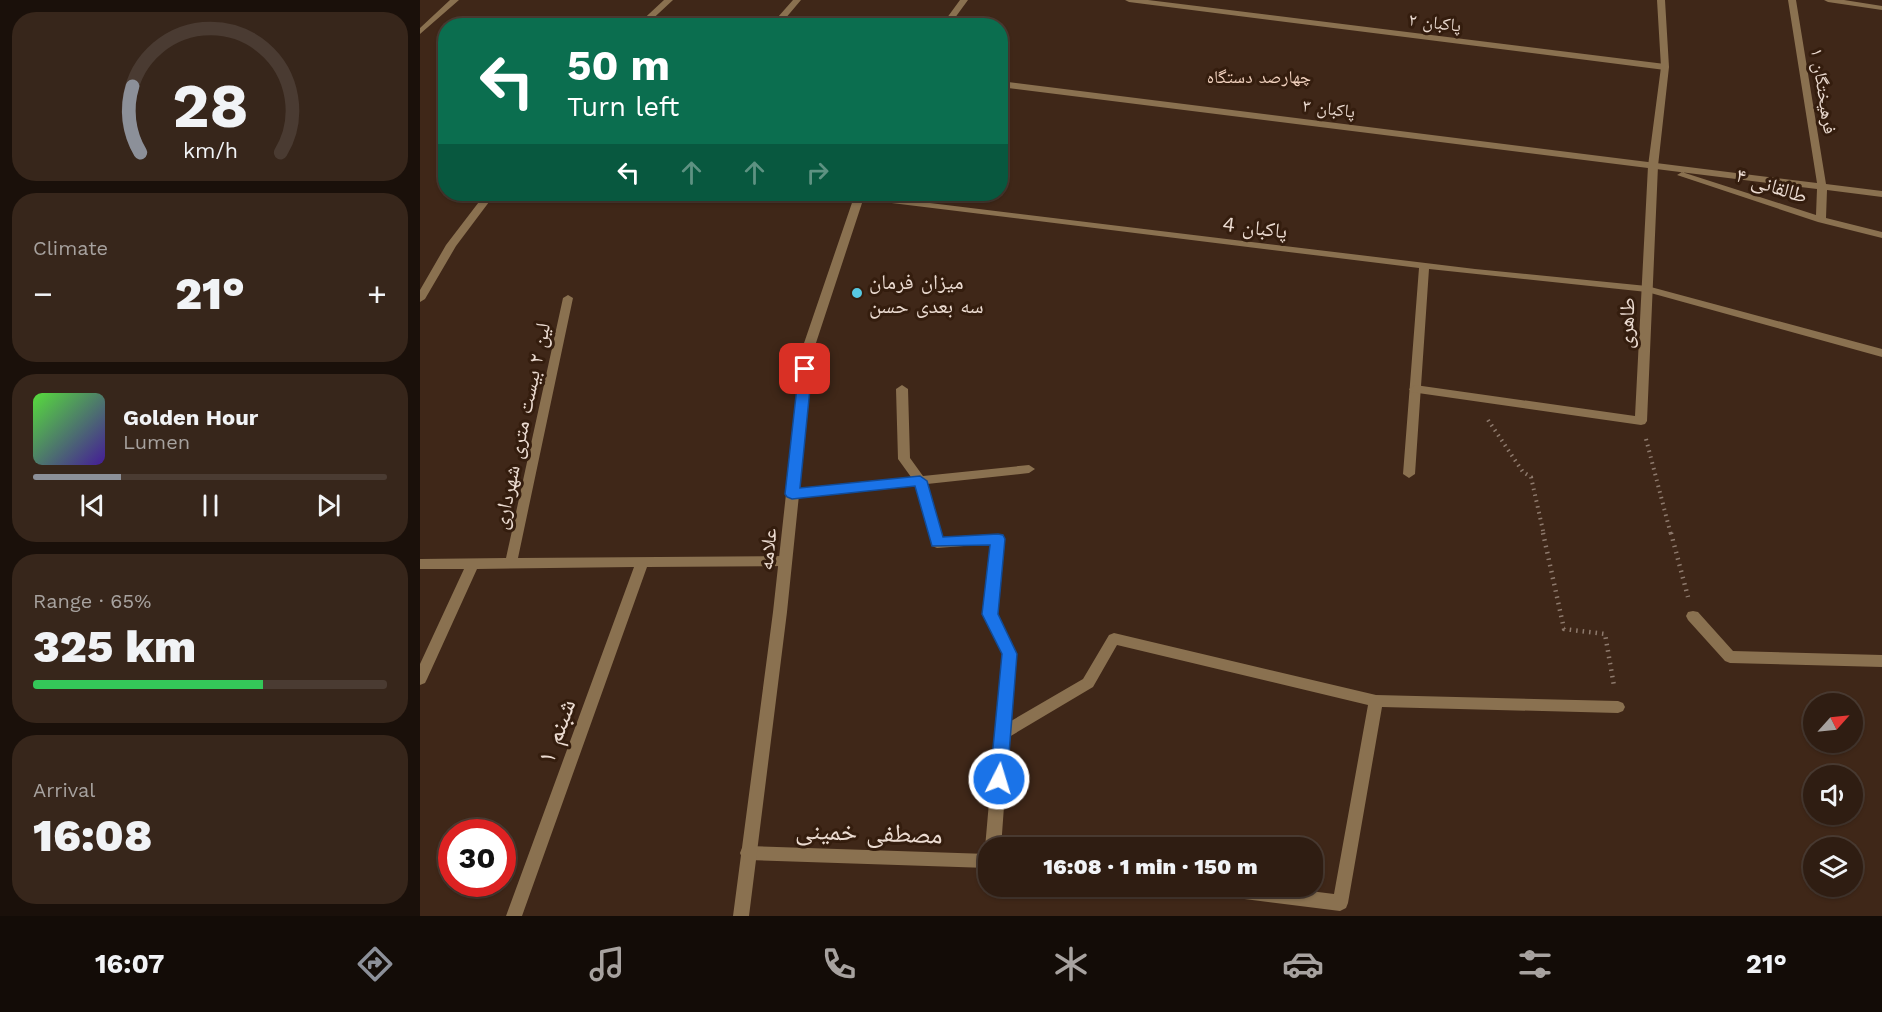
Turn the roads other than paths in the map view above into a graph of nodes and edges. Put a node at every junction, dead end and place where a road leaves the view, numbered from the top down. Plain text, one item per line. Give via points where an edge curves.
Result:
1 (455, 0) edge
2 (669, 0) edge
3 (797, 0) edge
4 (964, 0) edge
5 (1129, 0) edge
6 (1661, 0) edge
7 (1792, 0) edge
8 (1828, 0) edge
9 (1882, 8) edge
10 (649, 18) edge
11 (781, 18) edge
12 (951, 18) edge
13 (420, 32) edge
14 (1665, 67) junction
15 (1008, 85) edge
16 (1653, 166) junction
17 (1822, 187) junction
18 (1882, 194) edge
19 (485, 201) edge
20 (857, 201) edge
21 (907, 201) edge
22 (1821, 220) junction
23 (1882, 235) edge
24 (1424, 266) junction
25 (1647, 289) junction
26 (420, 298) edge
27 (568, 298) dead end
28 (1882, 353) edge
29 (1416, 388) junction
30 (902, 389) dead end
31 (1029, 469) dead end
32 (1409, 474) dead end
33 (920, 481) junction
34 (792, 494) junction
35 (786, 561) junction
36 (642, 562) junction
37 (473, 563) junction
38 (512, 563) junction
39 (420, 564) edge
40 (1693, 616) road end
41 (1882, 661) edge
42 (420, 679) edge
43 (1376, 701) junction
44 (1618, 707) road end
45 (1003, 733) junction
46 (994, 837) edge
47 (748, 853) junction
48 (978, 861) edge
49 (1292, 897) edge
50 (514, 916) edge
51 (741, 916) edge

1 - 13 street
2 - 10 street
3 - 11 street
4 - 12 street
5 - 14 street, پاکبان ۲
6 - 14 street, طاهری
7 - 17 street, فرهیختگان ۱
8 - 9 street
14 - 16 street, طاهری
15 - 16 street, پاکبان ۳
16 - 17 street
16 - 22 street, طالقانی ۴
16 - 25 street, طاهری
17 - 18 street
17 - 22 street, فرهیختگان ۱
19 - 26 street via 451,245
20 - 34 street, علامه via 808,349
21 - 24 street, پاکبان 4
22 - 23 street, طالقانی ۴
24 - 25 street, پاکبان 4
24 - 29 street
25 - 28 street, پاکبان 4
25 - 29 street, طاهری via 1641,421
27 - 38 street, لین ۲ بیست متری شهرداری
29 - 32 street
30 - 33 street via 904,459
31 - 33 street
33 - 34 street
33 - 45 street via 937,543 998,539 990,614 1009,654
34 - 35 street, علامه
35 - 36 street
35 - 47 street, علامه
36 - 38 street
36 - 50 street, شبنم ۱
37 - 38 street
37 - 39 street
37 - 42 street
40 - 41 street via 1730,657
43 - 44 street
43 - 45 street via 1114,639 1088,683
43 - 49 street via 1340,903
45 - 46 street
47 - 48 street, مصطفی خمینی
47 - 51 street, علامه

